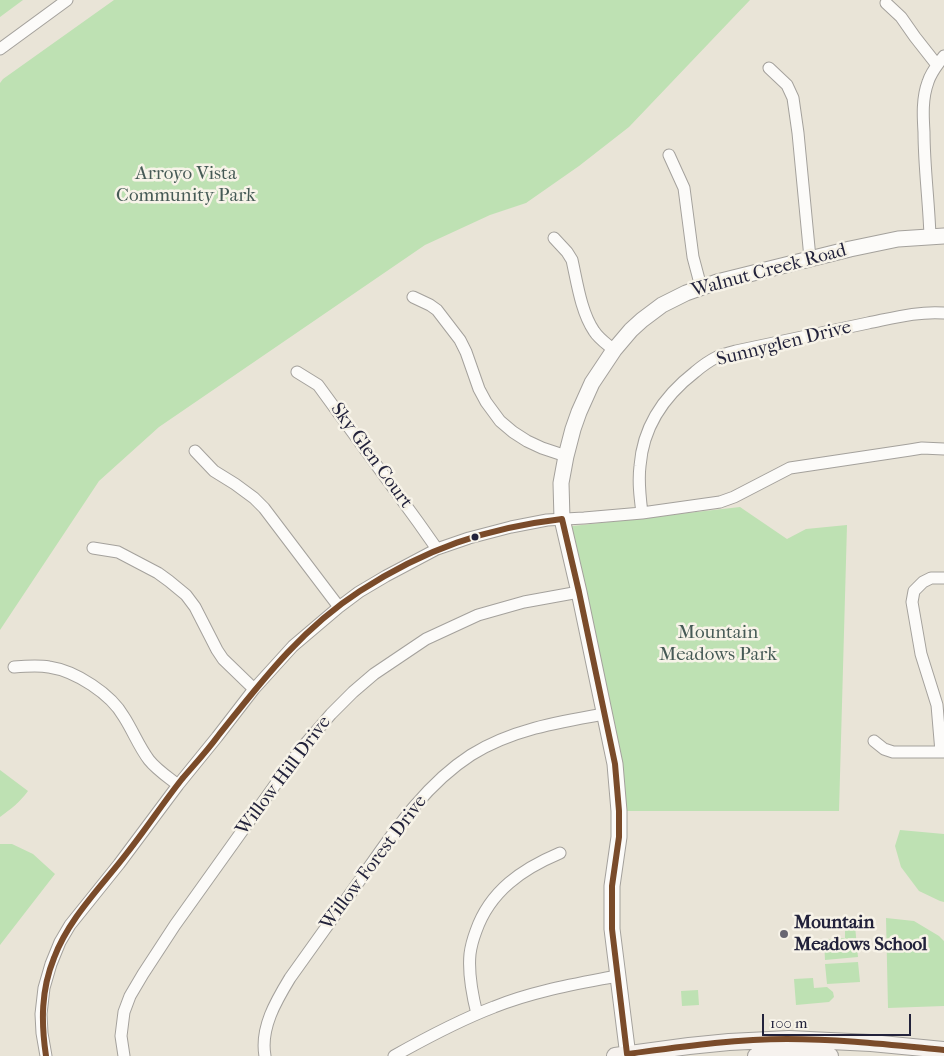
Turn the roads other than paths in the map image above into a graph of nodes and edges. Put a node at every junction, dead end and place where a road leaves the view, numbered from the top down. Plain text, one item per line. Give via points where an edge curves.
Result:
1 (67, 0) edge
2 (886, 3) dead end
3 (0, 49) edge
4 (944, 56) edge
5 (937, 65) junction
6 (769, 68) dead end
7 (669, 155) dead end
8 (937, 237) edge
9 (554, 238) dead end
10 (810, 258) junction
11 (701, 287) junction
12 (413, 297) dead end
13 (944, 313) edge
14 (614, 350) junction
15 (297, 372) dead end
16 (944, 448) edge
17 (195, 452) dead end
18 (566, 456) junction
19 (642, 513) junction
20 (562, 519) junction
21 (93, 548) dead end
22 (437, 549) junction
23 (944, 578) edge
24 (579, 592) junction
25 (339, 607) junction
26 (14, 667) dead end
27 (254, 689) junction
28 (604, 714) junction
29 (874, 741) dead end
30 (943, 752) edge
31 (178, 785) junction
32 (560, 853) dead end
33 (617, 976) junction
34 (477, 1014) junction
35 (944, 1050) edge
36 (623, 1055) edge
37 (46, 1056) edge
38 (124, 1056) edge
39 (265, 1056) edge
40 (394, 1056) edge
41 (756, 1056) edge
42 (830, 1056) edge

1 - 3 street
2 - 5 street
4 - 5 street
5 - 8 street via 928,81 923,117 924,152
6 - 10 street via 787,85 793,98
7 - 11 street via 684,188 693,257
8 - 10 street, Walnut Creek Road via 898,239
9 - 14 street via 572,260 586,318 598,337
10 - 11 street, Walnut Creek Road
11 - 14 street, Walnut Creek Road via 655,310
12 - 18 street via 437,310 460,340 479,389 500,421 527,441
13 - 19 street, Sunnyglen Drive via 916,314 842,328 736,351 705,364 665,400 647,434 640,466
14 - 18 street, Walnut Creek Road via 592,382
15 - 22 street, Sky Glen Court via 318,385
16 - 19 street via 790,468 720,502
17 - 25 street via 214,471 264,508
18 - 20 street, Walnut Creek Road
19 - 20 street
20 - 22 street via 511,527
20 - 24 street, Walnut Creek Road
21 - 27 street via 118,552 158,574 186,595 222,659
22 - 25 street via 386,576
23 - 30 street via 923,582 916,588 912,602 920,654 937,705
24 - 28 street, Walnut Creek Road
24 - 38 street, Willow Hill Drive via 478,615 426,639 374,674 331,714 300,750 143,974 124,1012 121,1036
25 - 27 street via 292,646
26 - 31 street via 50,667 89,683 120,710 148,759
27 - 31 street
28 - 33 street, Walnut Creek Road via 615,764 619,811 612,897
28 - 39 street, Willow Forest Drive via 536,727 506,738 471,755 428,791 395,830 290,978 266,1028
29 - 30 street via 893,752
31 - 37 street via 76,916 60,942 42,999
32 - 34 street via 540,861 516,877 499,892 480,919 470,954 471,989
33 - 34 street via 542,991
33 - 36 street, Walnut Creek Road
34 - 40 street
35 - 36 main road via 789,1039 729,1042
41 - 42 main road

